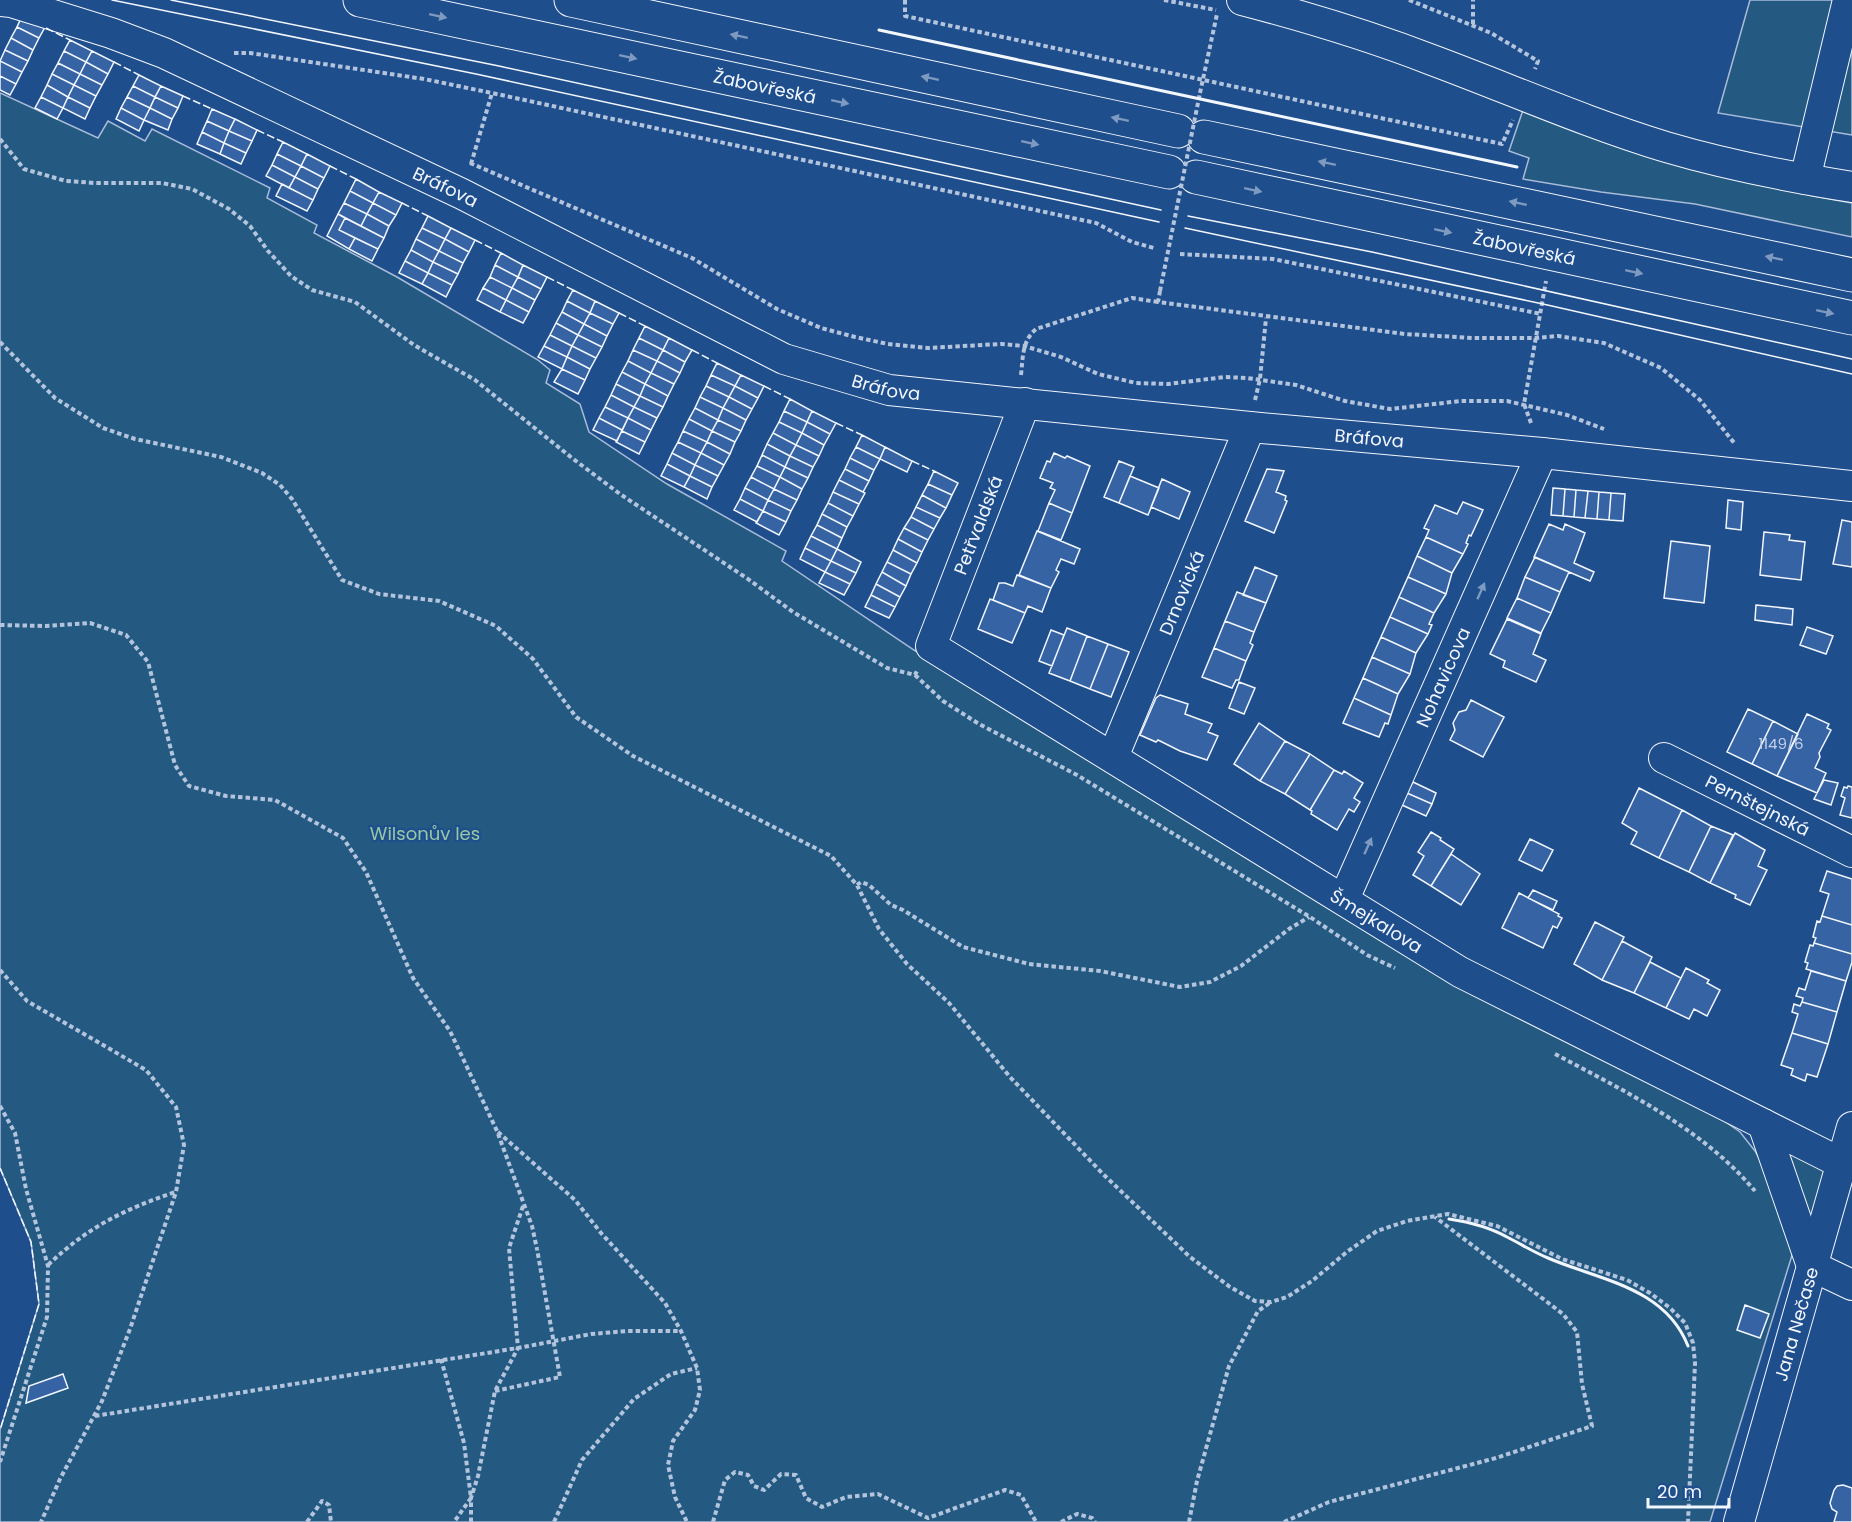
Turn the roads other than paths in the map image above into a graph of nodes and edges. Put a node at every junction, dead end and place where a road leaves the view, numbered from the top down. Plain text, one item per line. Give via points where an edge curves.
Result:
1 (360, 0) edge
2 (571, 0) edge
3 (1848, 0) edge
4 (0, 1) edge
5 (1230, 5) edge
6 (1805, 179) junction
7 (1852, 187) edge
8 (1852, 274) edge
9 (1852, 318) edge
10 (1025, 403) junction
11 (1250, 428) junction
12 (1542, 453) junction
13 (1852, 486) edge
14 (931, 646) joint
15 (1113, 757) junction
16 (1664, 758) dead end
17 (1852, 852) edge
18 (1344, 899) junction
19 (1763, 1124) junction
20 (1852, 1127) edge
21 (1841, 1163) junction
22 (1812, 1266) junction
23 (1852, 1286) edge
24 (1739, 1522) edge

1 -> 9 highway, Žabovřeská
8 -> 2 highway
3 - 6 street
4 - 10 street, Bráfova via 111,33 164,53 462,194 784,359 889,390
5 - 6 street via 1353,32 1529,82 1595,123 1731,165
6 - 7 street
10 - 11 street, Bráfova
10 - 14 street, Petřvaldská
11 - 12 street, Bráfova
11 - 15 street, Drnovická
12 - 13 street, Bráfova
18 -> 12 street, Nohavicova
14 - 15 street, Šmejkalova
15 - 18 street, Šmejkalova
16 - 17 street, Pernštejnská
18 - 19 street, Šmejkalova via 1460,972
19 - 21 street, Šmejkalova
19 - 22 street
20 - 21 street, Jana Nečase
21 - 22 street, Jana Nečase
22 - 23 street
22 - 24 street, Jana Nečase

